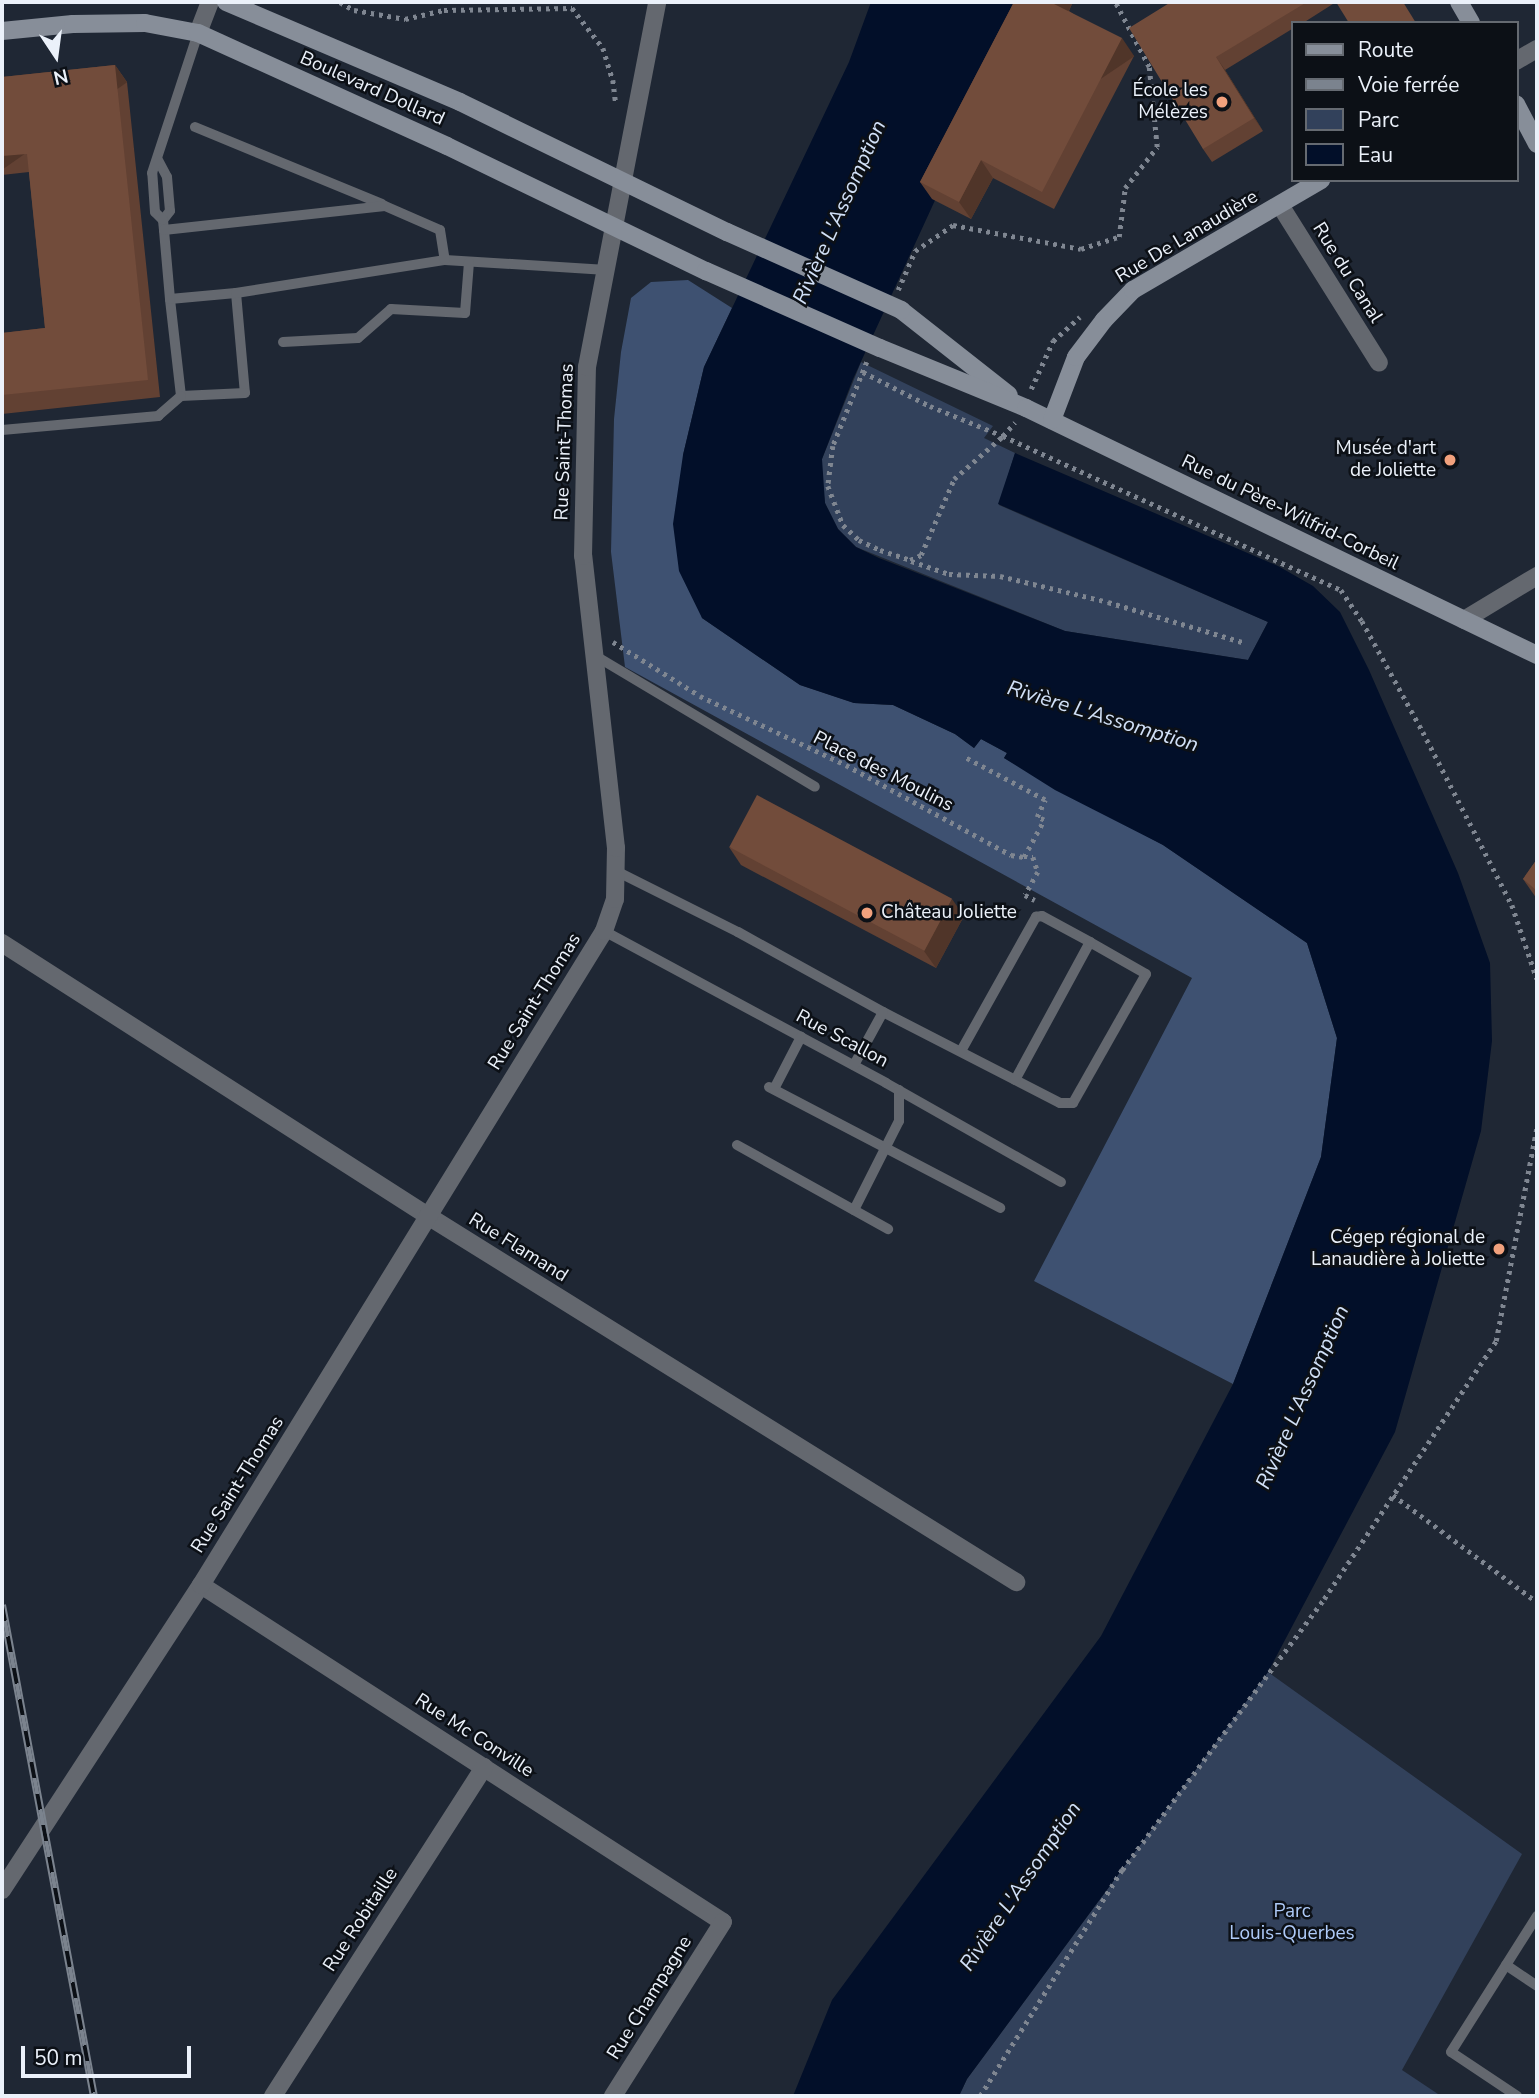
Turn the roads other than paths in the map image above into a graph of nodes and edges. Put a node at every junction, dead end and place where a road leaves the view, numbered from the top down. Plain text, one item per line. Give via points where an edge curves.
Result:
1 (210, 2) edge
2 (226, 2) edge
3 (657, 2) edge
4 (1459, 2) edge
5 (1470, 21) edge
6 (2, 31) edge
7 (198, 33) junction
8 (1537, 49) edge
9 (1518, 60) edge
10 (1518, 108) edge
11 (195, 127) dead end
12 (1537, 144) edge
13 (624, 179) junction
14 (1318, 182) edge
15 (385, 205) junction
16 (1280, 205) junction
17 (163, 225) junction
18 (615, 227) junction
19 (727, 232) joint
20 (445, 260) junction
21 (469, 262) junction
22 (607, 270) junction
23 (706, 271) joint
24 (236, 293) junction
25 (170, 299) junction
26 (283, 342) dead end
27 (1379, 363) dead end
28 (181, 397) junction
29 (1026, 408) junction
30 (1052, 420) junction
31 (2, 430) edge
32 (1537, 576) edge
33 (1464, 620) junction
34 (594, 655) junction
35 (1537, 655) edge
36 (815, 787) dead end
37 (616, 871) junction
38 (604, 930) junction
39 (1090, 942) junction
40 (2, 943) edge
41 (883, 1012) junction
42 (801, 1037) junction
43 (961, 1051) junction
44 (854, 1065) junction
45 (1015, 1080) junction
46 (899, 1090) junction
47 (737, 1145) dead end
48 (886, 1150) junction
49 (1061, 1182) dead end
50 (1000, 1208) dead end
51 (854, 1210) junction
52 (428, 1216) junction
53 (888, 1228) dead end
54 (1016, 1582) dead end
55 (201, 1585) junction
56 (484, 1767) junction
57 (4, 1879) edge
58 (1537, 1916) edge
59 (723, 1922) joint
60 (1506, 1965) junction
61 (1537, 1986) edge
62 (273, 2096) edge
63 (613, 2096) edge
64 (1517, 2096) edge

1 - 7 street
2 - 13 main road, Boulevard Dollard via 460,102
3 - 13 street, Rue Saint-Thomas
4 - 5 main road
6 - 7 main road, Boulevard Dollard via 145,23
7 - 17 lane via 158,160 167,177 170,211
7 - 18 main road, Boulevard Dollard
8 - 9 street
10 - 12 main road
11 - 15 lane
13 - 18 street, Rue Saint-Thomas
13 - 19 main road, Boulevard Dollard
14 - 16 main road, Rue De Lanaudière
15 - 17 lane
15 - 20 lane via 440,230
16 - 27 street, Rue du Canal
16 - 30 main road, Rue De Lanaudière via 1133,290 1117,304 1076,357
17 - 25 lane
18 - 22 street, Rue Saint-Thomas
18 - 23 main road, Boulevard Dollard
19 - 29 main road, Rue du Père-Wilfrid-Corbeil, bridge via 899,301
20 - 21 lane
20 - 24 lane
21 - 22 lane
21 - 26 lane via 465,313 391,309 358,338
22 - 34 street, Rue Saint-Thomas via 587,367 583,556
23 - 29 main road, Rue du Père-Wilfrid-Corbeil, bridge via 876,349
24 - 25 lane
24 - 28 lane via 245,393
25 - 28 lane
28 - 31 lane via 158,416
29 - 30 main road, Rue du Père-Wilfrid-Corbeil
30 - 33 main road, Rue du Père-Wilfrid-Corbeil
32 - 33 street
33 - 35 main road, Rue du Père-Wilfrid-Corbeil
34 - 36 lane
34 - 37 street, Rue Saint-Thomas
37 - 38 street, Rue Saint-Thomas via 615,899
37 - 41 lane
38 - 42 lane, Rue Scallon
38 - 52 street, Rue Saint-Thomas
39 - 43 lane via 1042,916 1035,917
39 - 45 lane
39 - 45 lane via 1146,974 1073,1103 1060,1103
40 - 52 street, Rue Flamand
41 - 43 lane
41 - 44 lane
42 - 44 lane, Rue Scallon
42 - 48 lane via 771,1088
43 - 45 lane
44 - 46 lane, Rue Scallon
46 - 48 lane via 899,1121
46 - 49 lane, Rue Scallon
47 - 51 lane
48 - 50 lane
48 - 51 lane
51 - 53 lane
52 - 54 street, Rue Flamand
52 - 55 street, Rue Saint-Thomas
55 - 56 street, Rue Mc Conville
55 - 57 street, Rue Saint-Thomas
56 - 59 street, Rue Mc Conville
56 - 62 street, Rue Robitaille
58 - 60 lane
59 - 63 street, Rue Champagne
60 - 61 lane
60 - 64 lane via 1451,2052

